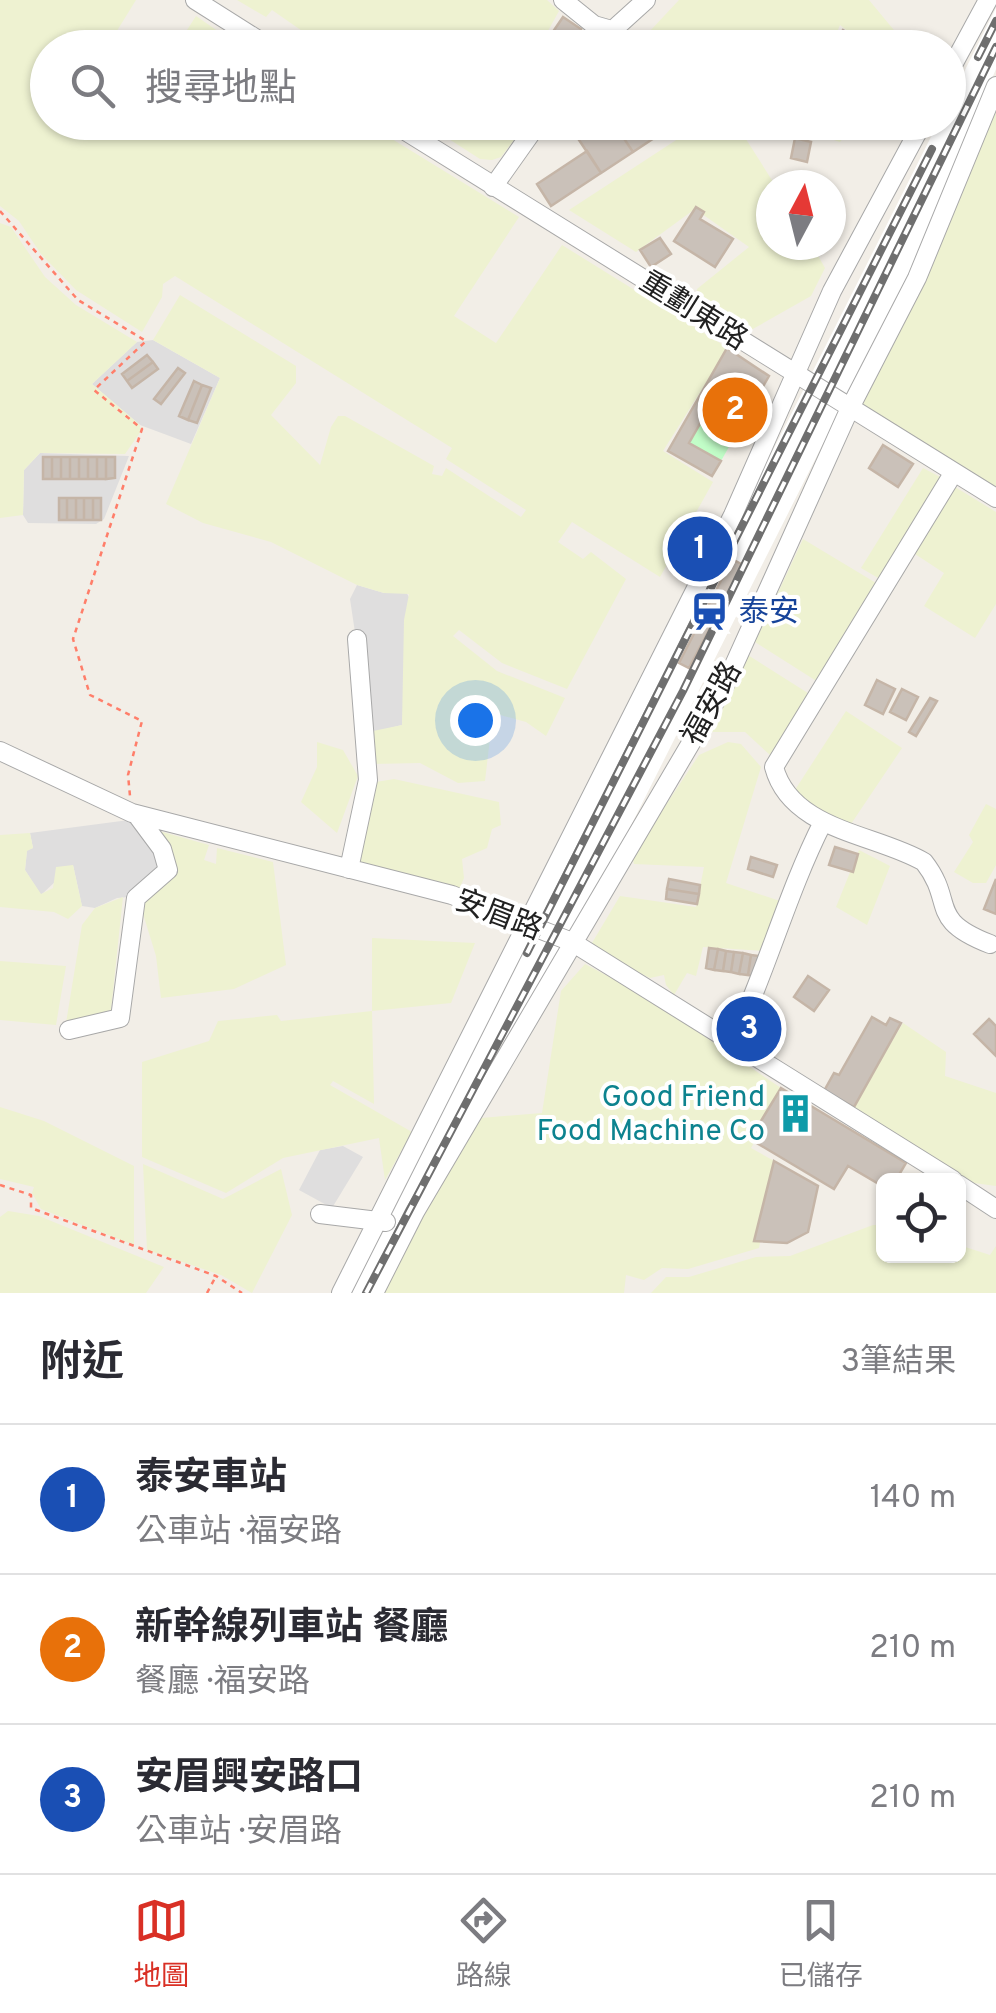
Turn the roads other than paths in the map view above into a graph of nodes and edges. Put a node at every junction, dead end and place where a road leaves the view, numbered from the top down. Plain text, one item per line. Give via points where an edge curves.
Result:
1 (195, 0) edge
2 (563, 0) edge
3 (646, 0) edge
4 (988, 0) edge
5 (242, 30) edge
6 (612, 30) edge
7 (616, 30) edge
8 (966, 41) edge
9 (996, 86) edge
10 (419, 140) edge
11 (527, 140) edge
12 (912, 140) edge
13 (493, 187) junction
14 (795, 373) junction
15 (850, 408) junction
16 (954, 472) junction
17 (996, 498) edge
18 (358, 639) dead end
19 (0, 750) edge
20 (134, 813) junction
21 (823, 822) junction
22 (349, 869) junction
23 (526, 925) junction
24 (572, 942) junction
25 (990, 944) dead end
26 (69, 1030) dead end
27 (732, 1042) junction
28 (434, 1114) junction
29 (464, 1127) junction
30 (942, 1173) edge
31 (966, 1189) edge
32 (996, 1209) edge
33 (320, 1214) dead end
34 (380, 1220) junction
35 (406, 1229) junction
36 (341, 1293) edge
37 (374, 1293) edge

1 - 5 street
2 - 6 street
3 - 7 street
4 - 8 street
9 - 15 street, 福安路 via 917,278
10 - 13 street, 重劃東路
11 - 13 street
12 - 14 street, 福安路
13 - 14 street, 重劃東路
14 - 15 street, 重劃東路
14 - 23 street, 福安路 via 725,532
15 - 16 street, 重劃東路
15 - 24 street, 福安路 via 724,685
16 - 17 street, 重劃東路
16 - 21 street via 776,759 776,774 788,792
18 - 22 street via 368,780
19 - 20 street, 安眉路
20 - 22 street, 安眉路
20 - 26 street via 162,849 168,870 136,898 120,1018
21 - 25 street via 924,862 946,918
21 - 27 street
22 - 23 street, 安眉路 via 452,896
23 - 24 street, 安眉路
23 - 28 street, 福安路
24 - 27 street, 安眉路
24 - 29 street, 福安路
27 - 30 street, 安眉路
28 - 29 street
28 - 34 street, 福安路
29 - 35 street, 福安路
31 - 32 street, 安眉路
33 - 34 street
34 - 35 street
34 - 36 street, 福安路
35 - 37 street, 福安路

